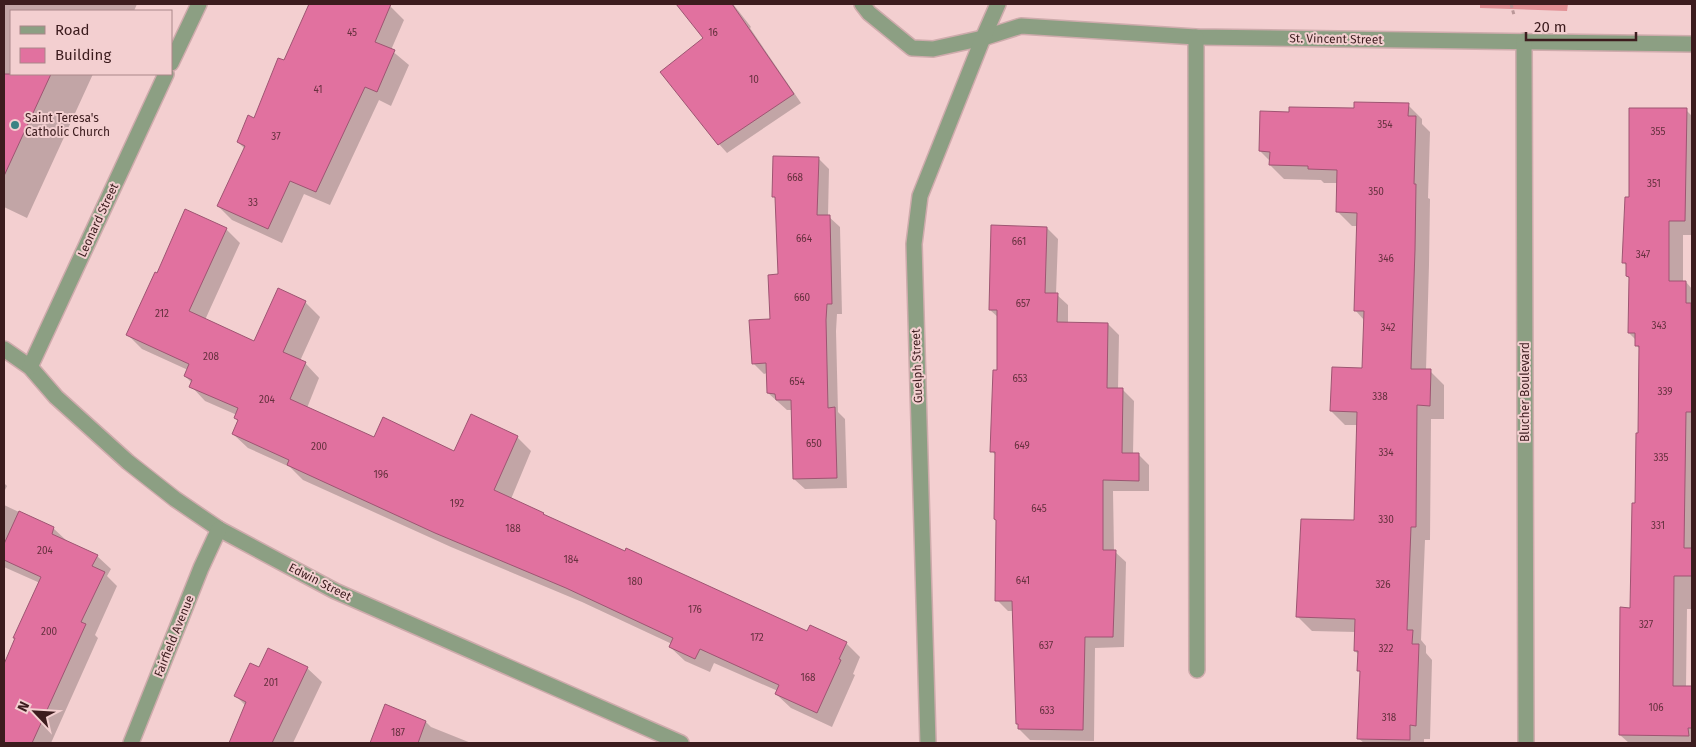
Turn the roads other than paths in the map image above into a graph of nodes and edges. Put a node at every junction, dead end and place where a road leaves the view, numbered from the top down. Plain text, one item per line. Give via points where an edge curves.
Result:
1 (199, 4) edge
2 (862, 4) edge
3 (998, 4) edge
4 (1196, 36) junction
5 (983, 38) junction
6 (1524, 41) junction
7 (1692, 44) edge
8 (172, 61) edge
9 (166, 75) edge
10 (4, 349) edge
11 (30, 367) junction
12 (219, 529) junction
13 (1197, 670) dead end
14 (131, 743) edge
15 (682, 743) edge
16 (928, 743) edge
17 (1526, 743) edge

1 - 8 street
2 - 5 street, St. Vincent Street via 912,48 933,49
3 - 5 street, Guelph Street
4 - 5 street, St. Vincent Street via 1021,26
4 - 6 street, St. Vincent Street
4 - 13 street
5 - 16 street, Guelph Street via 920,196 914,244
6 - 7 street, St. Vincent Street
6 - 17 street, Blucher Boulevard
9 - 11 street, Leonard Street
10 - 11 street, Edwin Street
11 - 12 street, Edwin Street via 56,397 128,462
12 - 14 street, Fairfield Avenue
12 - 15 street, Edwin Street via 335,591

